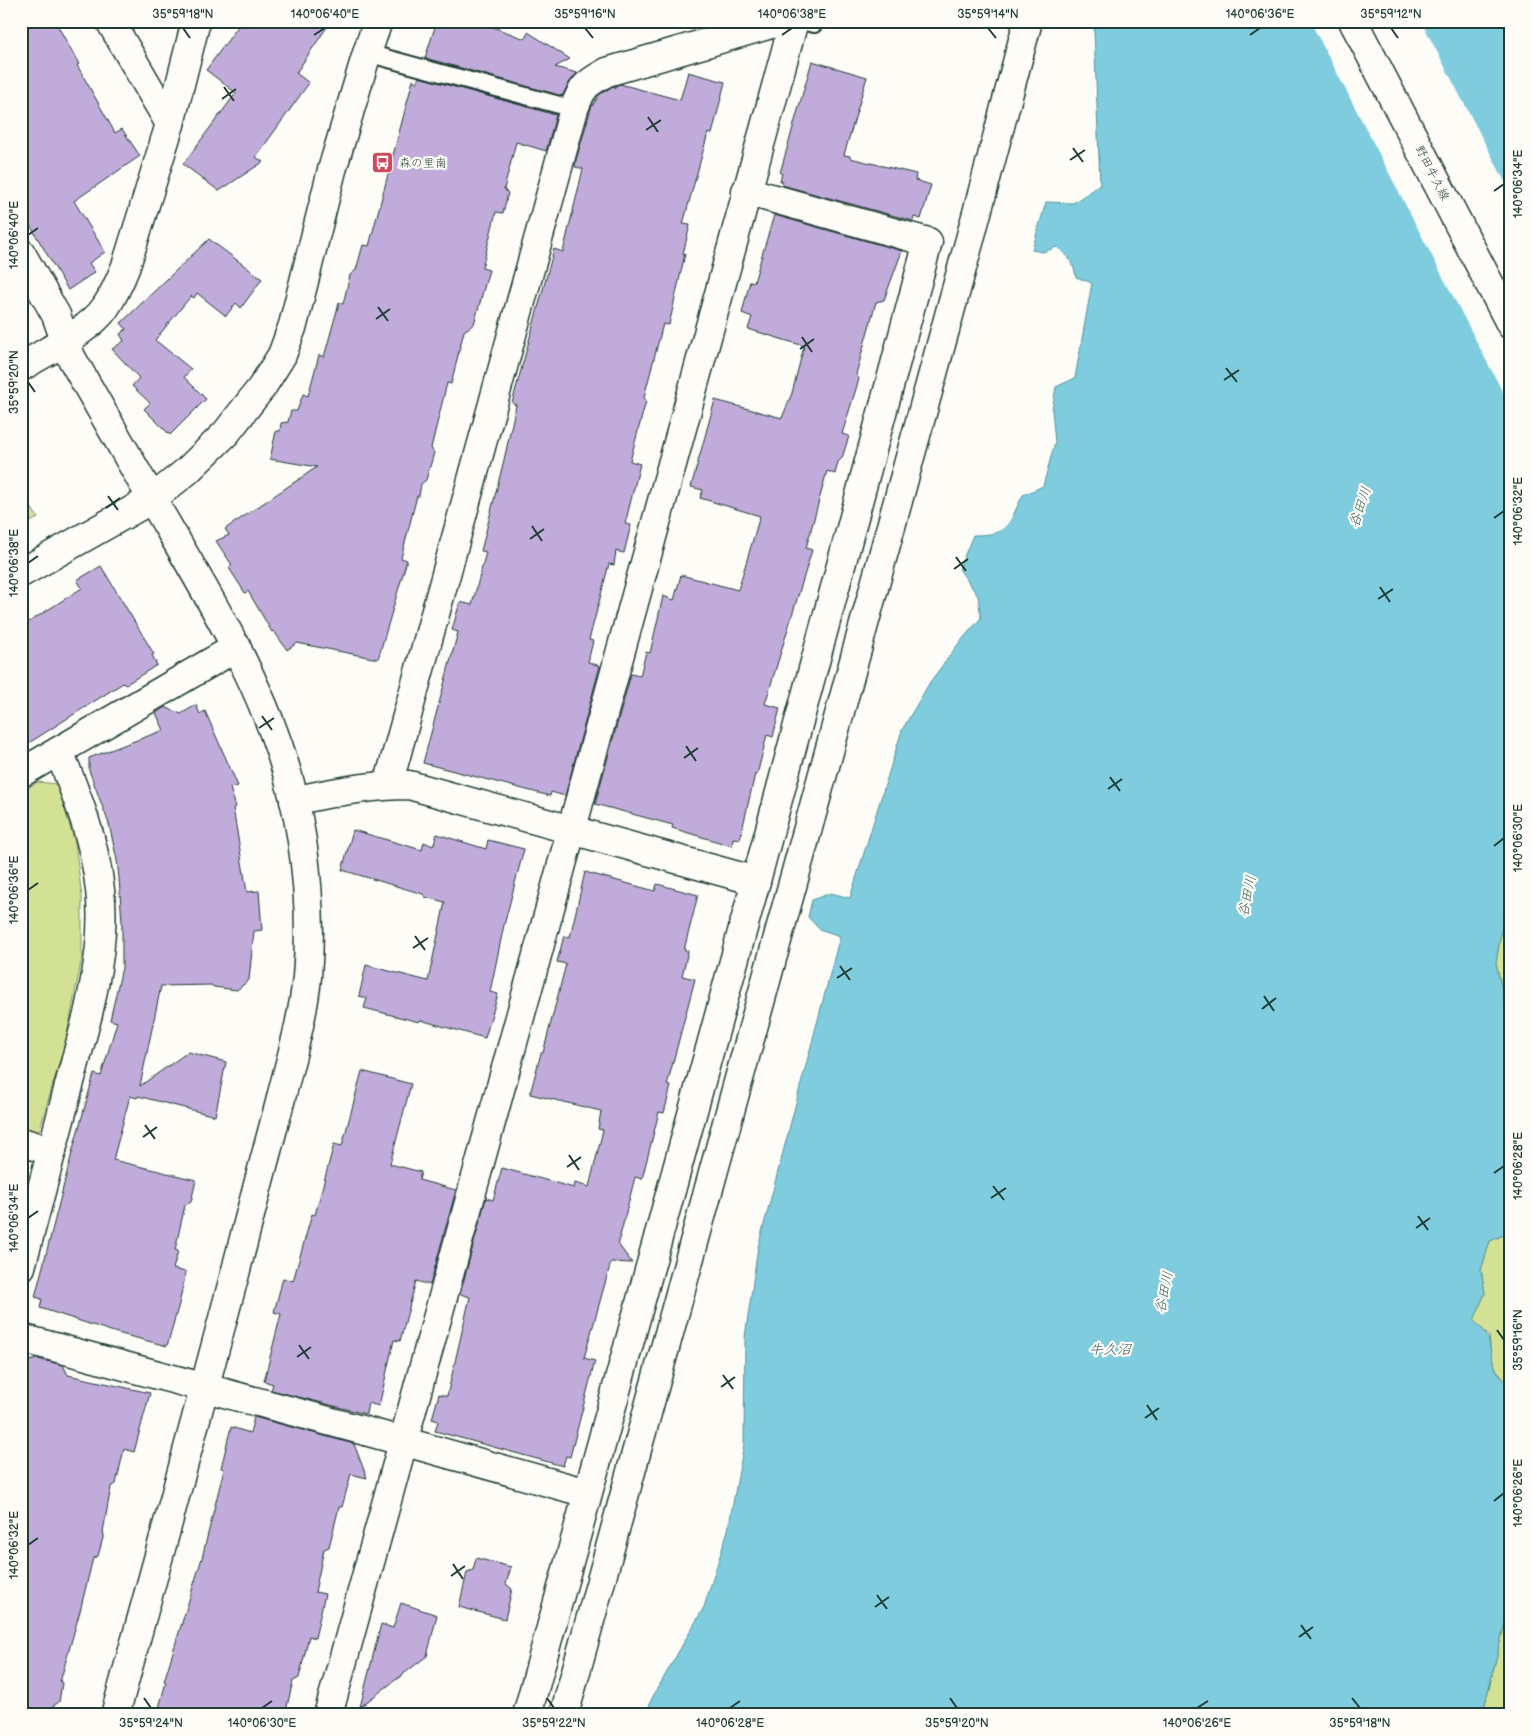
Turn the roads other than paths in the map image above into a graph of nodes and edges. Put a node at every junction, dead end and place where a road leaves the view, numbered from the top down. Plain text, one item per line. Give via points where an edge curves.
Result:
1 (110, 21) edge
2 (196, 21) edge
3 (378, 21) edge
4 (787, 21) edge
5 (1028, 21) edge
6 (1353, 21) edge
7 (802, 22) edge
8 (367, 52) junction
9 (574, 110) junction
10 (170, 124) junction
11 (746, 191) junction
12 (21, 254) edge
13 (1511, 325) edge
14 (65, 340) junction
15 (21, 367) edge
16 (152, 499) junction
17 (21, 573) edge
18 (237, 647) junction
19 (59, 751) junction
20 (21, 773) edge
21 (388, 785) junction
22 (294, 801) junction
23 (572, 829) junction
24 (756, 880) junction
25 (21, 1142) edge
26 (52, 1150) junction
27 (21, 1267) edge
28 (21, 1338) edge
29 (205, 1389) junction
30 (402, 1441) junction
31 (587, 1493) junction
32 (115, 1715) edge
33 (328, 1715) edge
34 (527, 1715) edge
35 (564, 1715) edge

1 - 10 street
2 - 10 street
3 - 8 street
4 - 9 street via 606,72 581,90
5 - 35 street
6 - 13 street, 野田牛久線
7 - 11 street
8 - 9 lane
8 - 16 street via 282,355 226,433
9 - 21 street
10 - 14 street via 117,288 104,310
11 - 23 street
11 - 24 street via 928,242
12 - 14 street via 56,315
14 - 15 street
14 - 16 street via 71,357
16 - 17 street
16 - 18 street
18 - 19 street
18 - 22 street via 258,691
19 - 20 street
19 - 26 street via 92,847 100,891 100,932 97,973 88,1014
21 - 22 street
21 - 23 street via 409,785
22 - 29 street via 305,867 310,926 307,980 296,1040
23 - 24 street
23 - 30 street
24 - 31 street
25 - 26 street
26 - 27 street
28 - 29 street
29 - 30 street
29 - 32 street
30 - 31 street
30 - 33 street
31 - 34 street

